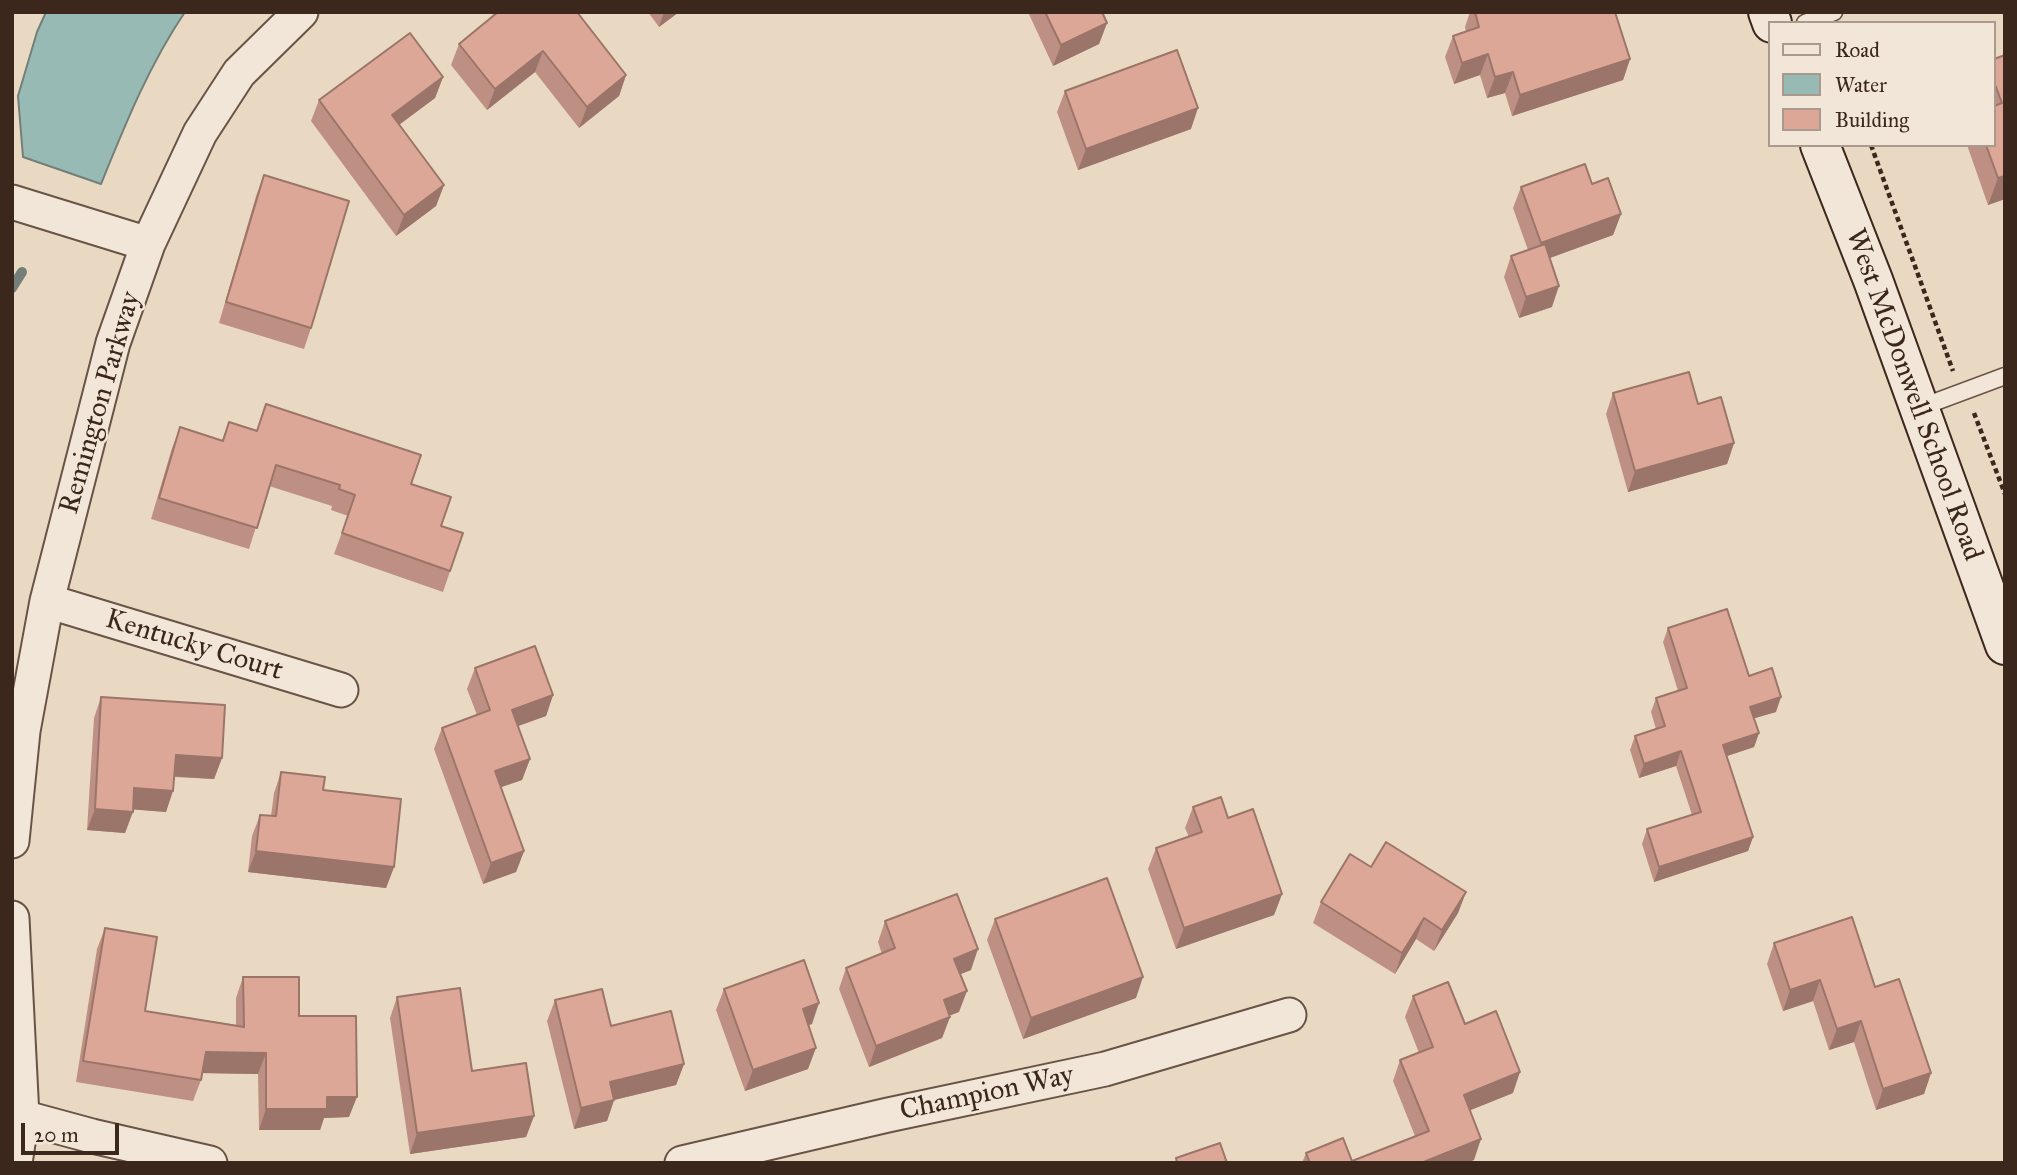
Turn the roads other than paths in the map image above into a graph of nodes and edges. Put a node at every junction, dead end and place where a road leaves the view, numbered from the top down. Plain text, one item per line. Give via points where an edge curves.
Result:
1 (301, 12) edge
2 (1834, 12) edge
3 (1810, 21) edge
4 (1821, 147) edge
5 (12, 202) edge
6 (148, 244) junction
7 (2005, 376) edge
8 (1919, 408) junction
9 (1994, 586) edge
10 (47, 601) junction
11 (2005, 645) edge
12 (341, 691) dead end
13 (12, 841) edge
14 (12, 918) edge
15 (1289, 1015) dead end
16 (16, 1019) edge
17 (23, 1117) junction
18 (15, 1163) edge
19 (210, 1163) edge
20 (682, 1163) edge

1 - 6 street, Remington Parkway via 239,73 200,133
2 - 3 lane
4 - 8 main road, West McDonwell School Road
5 - 6 street
6 - 10 street, Remington Parkway via 114,343
7 - 8 lane
8 - 9 main road, West McDonwell School Road
9 - 11 main road, West McDonwell School Road
10 - 12 street, Kentucky Court
10 - 13 street, Remington Parkway via 23,731
14 - 16 street
15 - 20 street, Champion Way via 1105,1069
16 - 17 street
17 - 18 street
17 - 19 street

